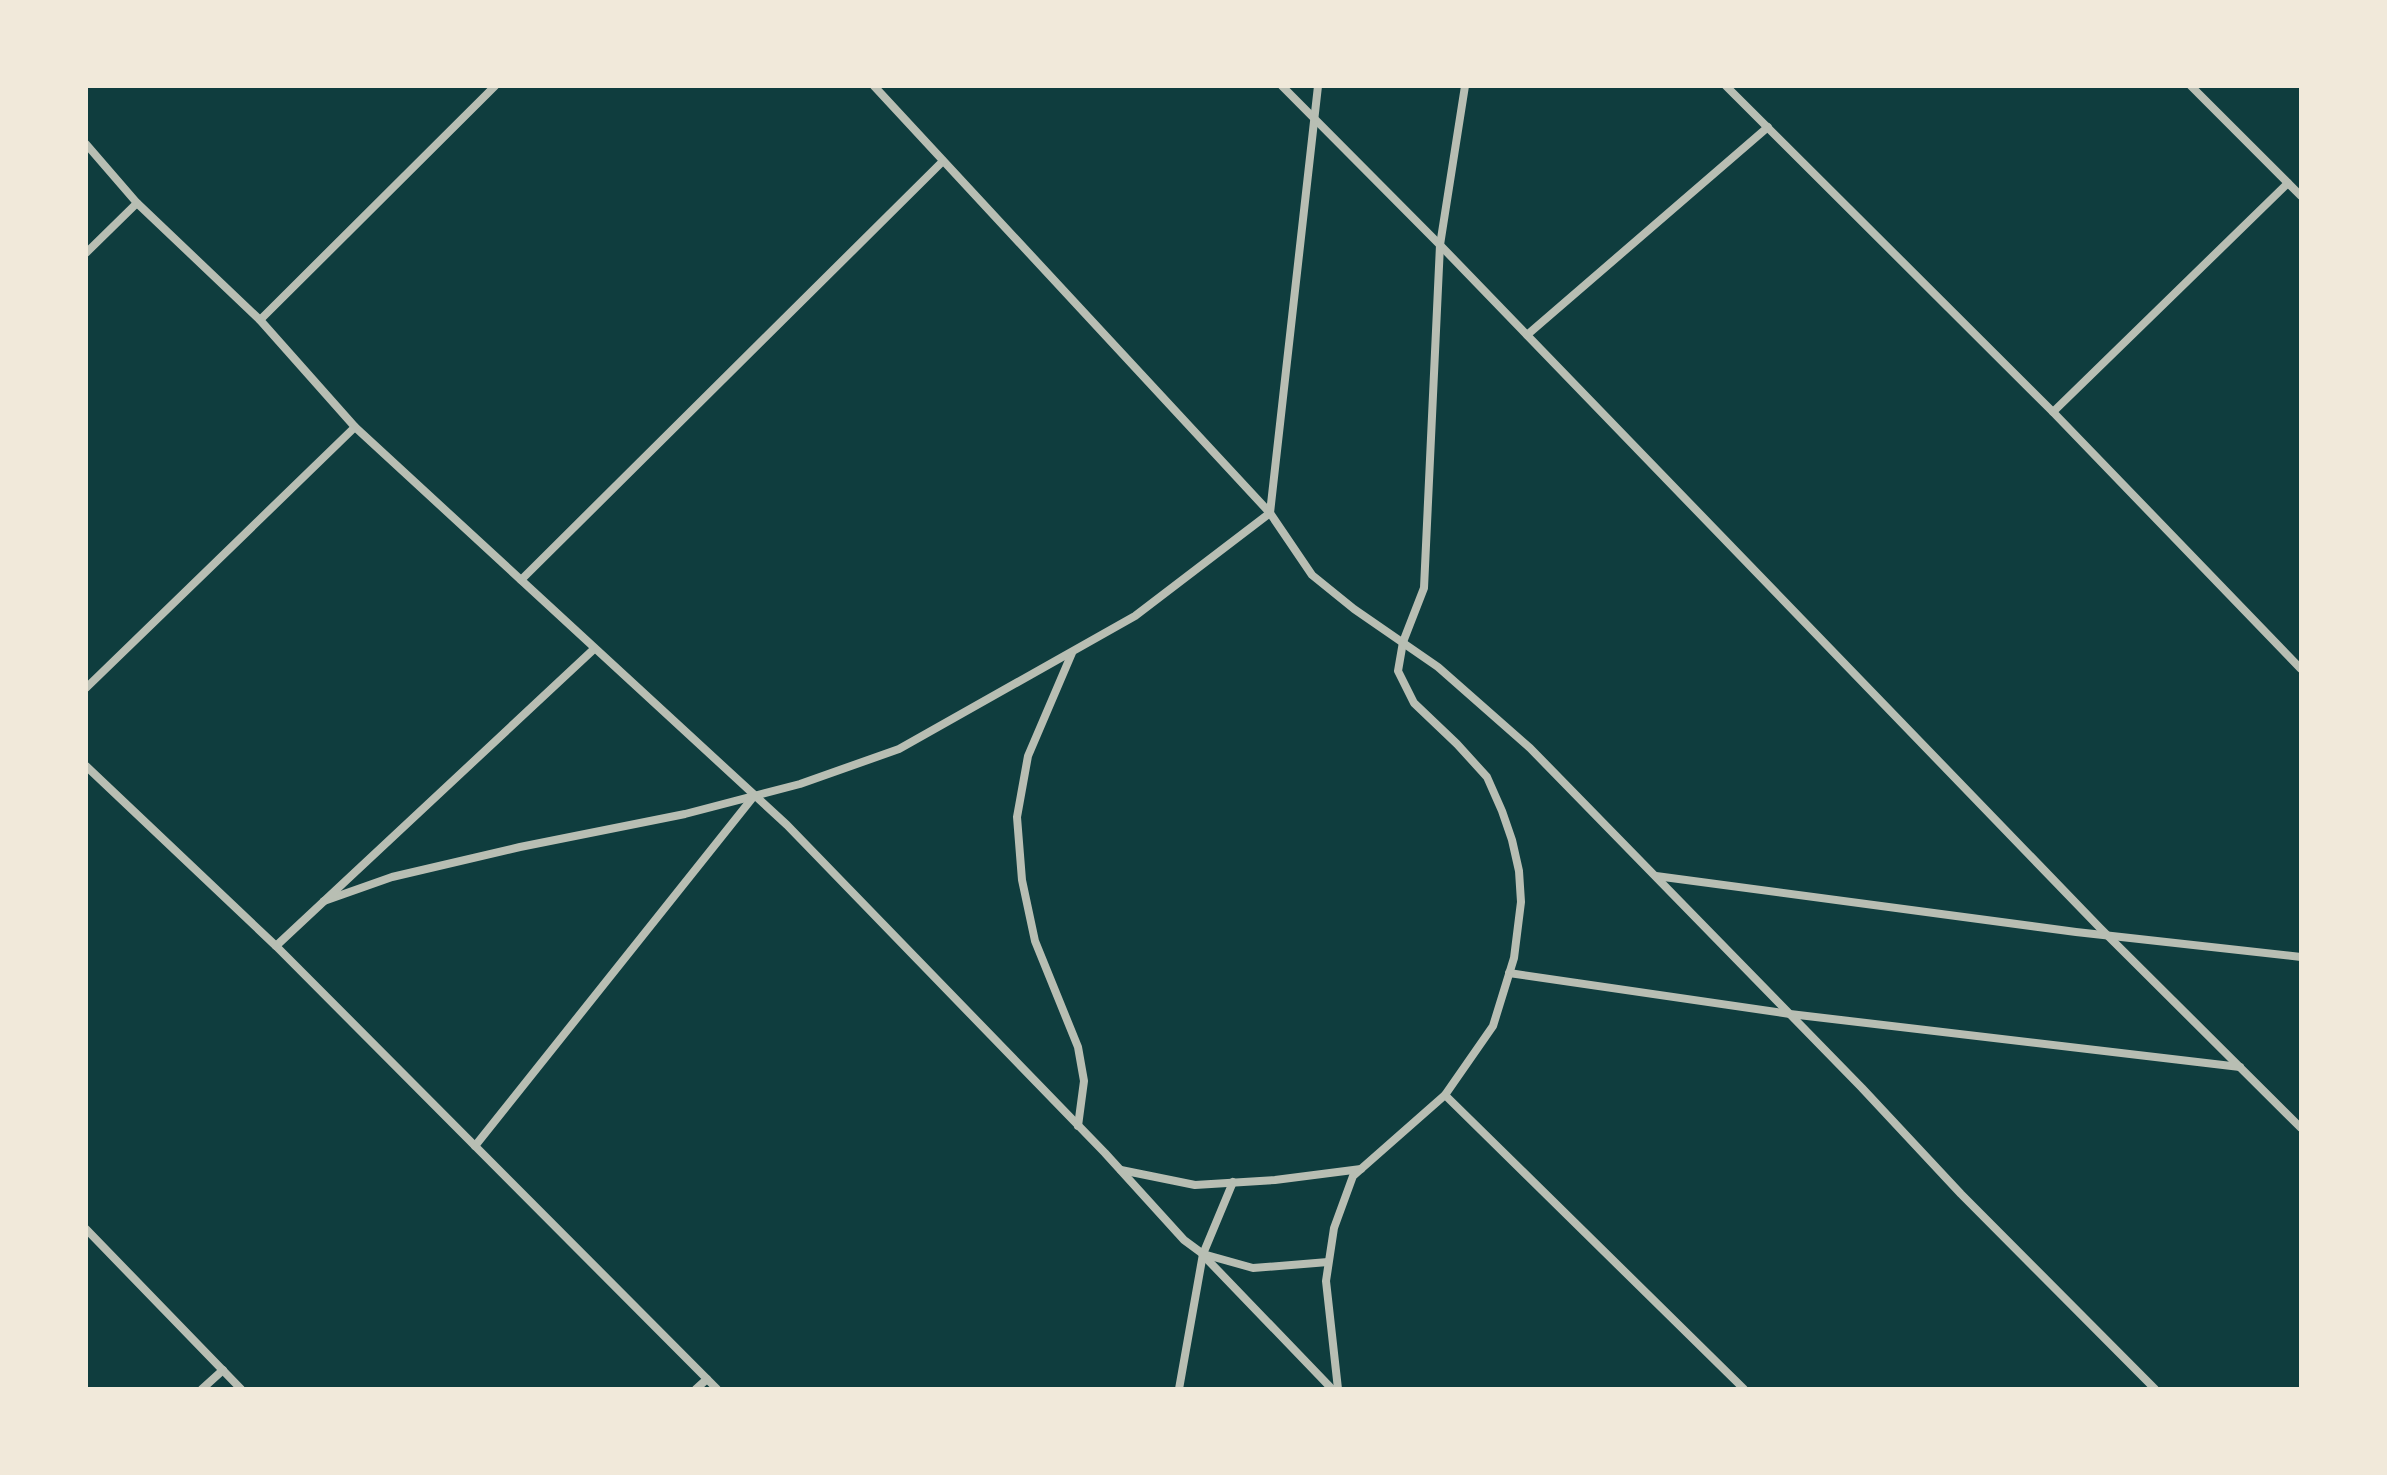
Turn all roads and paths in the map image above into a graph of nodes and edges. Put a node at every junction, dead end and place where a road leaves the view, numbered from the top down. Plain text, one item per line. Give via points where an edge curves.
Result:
1 (495, 86) edge
2 (874, 86) edge
3 (1282, 86) edge
4 (1318, 86) edge
5 (1465, 86) edge
6 (1726, 86) edge
7 (2191, 86) edge
8 (1313, 117) junction
9 (1768, 127) junction
10 (86, 144) edge
11 (943, 161) junction
12 (2288, 183) junction
13 (2301, 196) edge
14 (137, 203) junction
15 (1440, 245) junction
16 (86, 253) edge
17 (260, 320) junction
18 (1527, 335) junction
19 (2053, 412) junction
20 (355, 427) junction
21 (1270, 513) junction
22 (521, 580) junction
23 (1403, 642) junction
24 (594, 649) junction
25 (1072, 652) junction
26 (2301, 669) edge
27 (86, 688) edge
28 (86, 766) edge
29 (755, 795) junction
30 (1656, 876) junction
31 (324, 901) junction
32 (2108, 935) junction
33 (276, 946) junction
34 (2301, 957) edge
35 (1509, 973) junction
36 (1790, 1014) junction
37 (2241, 1068) junction
38 (1445, 1095) junction
39 (1078, 1126) junction
40 (2301, 1128) edge
41 (475, 1146) junction
42 (1361, 1169) junction
43 (1120, 1170) junction
44 (1233, 1182) junction
45 (86, 1229) edge
46 (1203, 1254) junction
47 (1328, 1262) junction
48 (223, 1370) junction
49 (707, 1379) junction
50 (202, 1389) edge
51 (241, 1389) edge
52 (696, 1389) edge
53 (717, 1389) edge
54 (1179, 1389) edge
55 (1335, 1389) edge
56 (1744, 1389) edge
57 (2155, 1389) edge

1 - 17 street
2 - 11 street
3 - 8 street
4 - 8 street
5 - 15 street
6 - 9 street
7 - 12 street
8 - 15 street
8 - 21 street
9 - 18 street
9 - 19 street
10 - 14 street
11 - 21 street
11 - 22 street
12 - 13 street
12 - 19 street
14 - 16 street
14 - 17 street
15 - 18 street
15 - 23 street via 1424,588
17 - 20 street
18 - 32 street
19 - 26 street
20 - 22 street
20 - 27 street
21 - 23 street via 1312,575
21 - 25 street via 1135,616
22 - 24 street
23 - 30 street via 1530,748
23 - 35 street via 1398,671 1414,703 1487,777 1512,840 1521,902
24 - 29 street
24 - 31 street
25 - 29 street via 899,749
25 - 39 street via 1028,756 1017,817 1022,880 1035,941 1078,1047 1084,1081
28 - 33 street
29 - 31 street via 392,877
29 - 39 street
29 - 41 street
30 - 32 street
30 - 36 street
31 - 33 street
32 - 34 street
32 - 37 street
33 - 41 street
35 - 36 street
35 - 38 street via 1493,1026
36 - 37 street
36 - 57 street
37 - 40 street
38 - 42 street
38 - 56 street
39 - 43 street
41 - 49 street
42 - 44 street
42 - 47 street via 1353,1176 1334,1228
43 - 44 street via 1195,1185
43 - 46 street
44 - 46 street
45 - 48 street
46 - 47 street via 1253,1268
46 - 54 street
46 - 55 street
47 - 55 street
48 - 50 street
48 - 51 street
49 - 52 street
49 - 53 street

